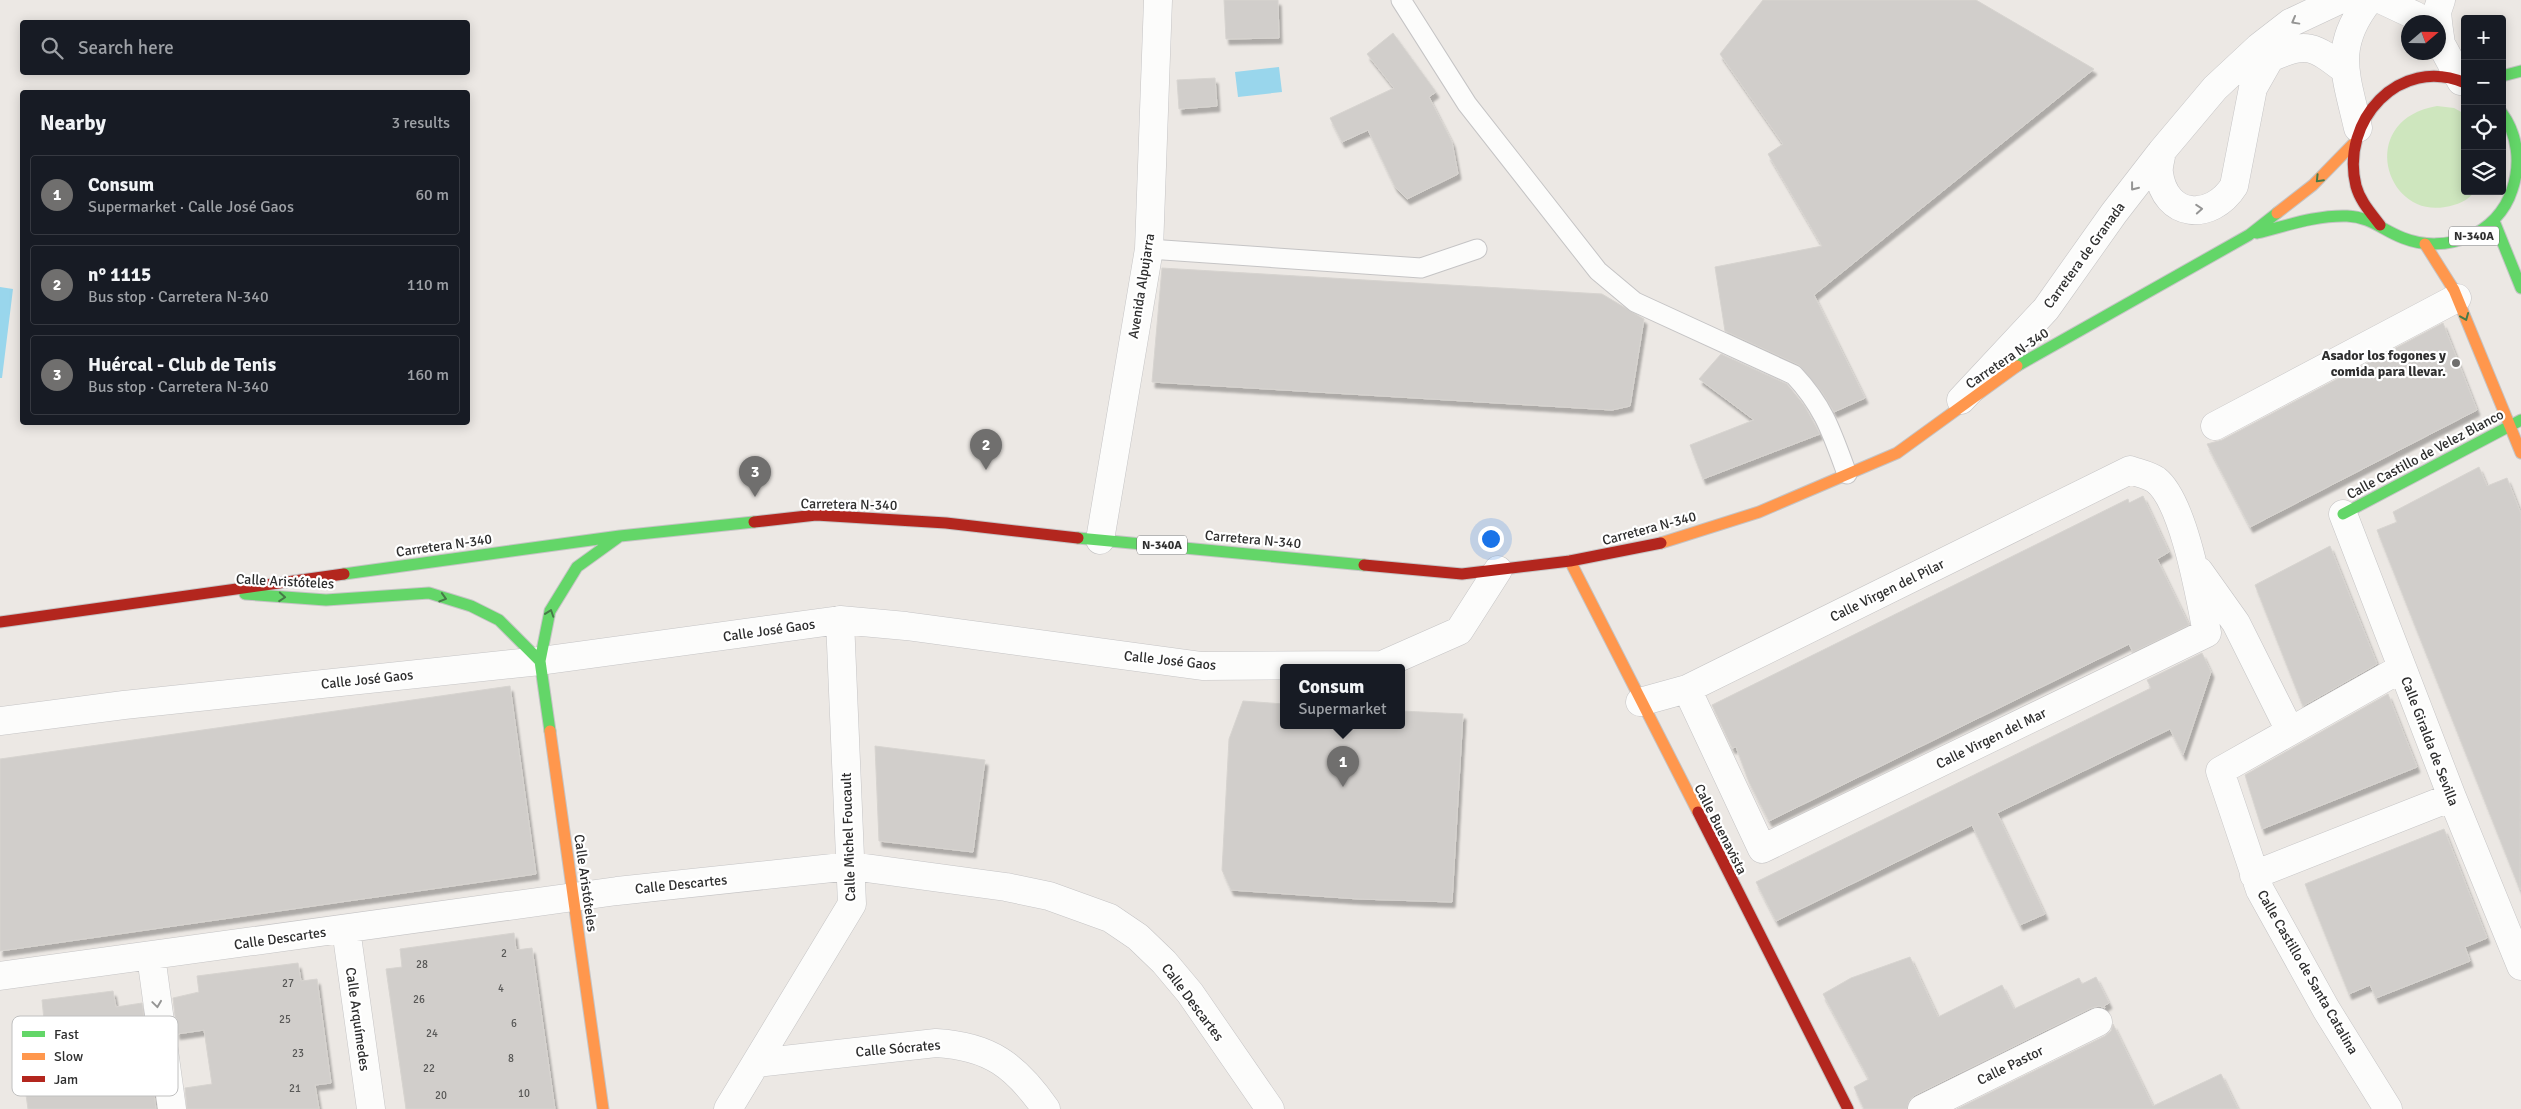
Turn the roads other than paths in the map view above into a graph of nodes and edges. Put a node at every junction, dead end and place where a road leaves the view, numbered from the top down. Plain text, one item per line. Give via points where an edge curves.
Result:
1 (1158, 0) edge
2 (1401, 0) edge
3 (2339, 0) edge
4 (2369, 0) edge
5 (2382, 0) edge
6 (2441, 0) edge
7 (2414, 15) edge
8 (2437, 15) edge
9 (2446, 47) edge
10 (2345, 70) junction
11 (2521, 71) edge
12 (2506, 75) edge
13 (2461, 78) edge
14 (2461, 82) edge
15 (2506, 118) edge
16 (2356, 136) junction
17 (2162, 150) junction
18 (2520, 151) edge
19 (2494, 221) junction
20 (2380, 225) junction
21 (2249, 235) junction
22 (2425, 244) junction
23 (1149, 249) junction
24 (1477, 249) dead end
25 (2518, 273) edge
26 (2457, 298) junction
27 (2521, 420) edge
28 (1941, 422) junction
29 (2215, 426) dead end
30 (2510, 426) junction
31 (2521, 453) edge
32 (2130, 470) joint
33 (1847, 474) junction
34 (2342, 514) joint
35 (620, 536) junction
36 (1100, 540) junction
37 (1570, 562) junction
38 (2194, 564) junction
39 (1498, 570) junction
40 (216, 593) junction
41 (840, 620) junction
42 (0, 622) edge
43 (540, 661) junction
44 (1384, 664) edge
45 (1280, 666) edge
46 (2402, 668) junction
47 (1687, 688) junction
48 (1640, 702) junction
49 (0, 721) edge
50 (2290, 731) junction
51 (2452, 797) junction
52 (851, 866) junction
53 (2254, 875) junction
54 (573, 897) junction
55 (346, 929) junction
56 (151, 956) junction
57 (2521, 966) edge
58 (0, 976) edge
59 (159, 1016) edge
60 (2098, 1022) dead end
61 (756, 1063) junction
62 (170, 1096) edge
63 (172, 1109) edge
64 (371, 1109) edge
65 (603, 1109) edge
66 (728, 1109) edge
67 (1046, 1109) edge
68 (1270, 1109) edge
69 (1848, 1109) edge
70 (1922, 1109) edge
71 (2388, 1109) edge

1 - 23 street, Avenida Alpujarra
2 - 33 lane via 1466,104 1598,271 1635,302 1794,375 1814,396 1829,425
3 -> 17 street, Carretera de Granada via 2290,23 2259,47 2215,88
4 - 10 street via 2348,34
5 - 7 street
6 - 8 street
9 - 13 street
10 - 16 street
17 -> 10 street via 2158,172 2165,194 2178,205 2194,210 2211,208 2234,186 2253,88 2270,58 2304,46 2324,53
11 - 12 main road
14 - 16 main road, N-340A via 2441,77 2400,84 2369,110
15 - 18 main road, N-340A
16 - 20 main road, N-340A via 2351,166 2356,188
16 -> 21 main road, N-340A via 2313,186
17 -> 28 street, Carretera de Granada via 2046,309
18 - 19 main road, N-340A via 2514,190
19 - 22 main road, N-340A via 2474,236 2450,244
19 - 25 main road
20 - 21 main road, N-340A via 2347,216 2307,221
20 - 22 main road, N-340A via 2401,238
21 - 28 main road, Carretera N-340 / N-340A via 2013,369
22 - 26 main road
23 - 24 lane via 1421,268
23 - 36 street, Avenida Alpujarra
26 - 29 street
26 -> 30 main road
27 - 30 main road, Calle Castillo de Velez Blanco
28 - 33 main road, Carretera N-340 / N-340A via 1896,454
30 - 31 main road
30 - 34 main road, Calle Castillo de Velez Blanco
32 - 38 street, Calle Virgen del Mar via 2155,479 2169,494
32 - 47 street, Calle Virgen del Pilar
33 - 37 main road, Carretera N-340 / N-340A via 1759,512 1647,547
34 - 46 street, Calle Giralda de Sevilla
35 - 36 main road, Carretera N-340 / N-340A via 816,515 946,523
35 - 40 main road, Carretera N-340 / N-340A
43 -> 35 main road, Calle Aristóteles via 550,611 577,567
36 - 39 main road, Carretera N-340 / N-340A via 1462,574
37 - 39 main road, Carretera N-340 / N-340A
37 - 48 main road, Calle Buenavista
38 - 47 street, Calle Virgen del Mar via 2207,633 1762,849
38 - 50 street via 2236,622
39 - 44 street, Calle José Gaos via 1460,631
40 - 42 main road, Carretera N-340 / N-340A
40 -> 43 main road, Calle Aristóteles via 326,600 429,594 471,606 499,620
41 - 43 street, Calle José Gaos
41 - 45 street, Calle José Gaos via 1202,666
41 - 52 street, Calle Michel Foucault
43 - 49 street, Calle José Gaos
43 - 54 main road, Calle Aristóteles
46 - 50 street, Calle Castillo de Santa Catalina
46 - 51 street, Calle Giralda de Sevilla
47 - 48 street, Calle Virgen del Pilar
48 - 69 main road, Calle Buenavista
50 - 53 street, Calle Castillo de Santa Catalina via 2220,772
51 - 53 street
51 - 57 street, Calle Giralda de Sevilla
52 - 54 street, Calle Descartes
52 - 61 street, Calle Michel Foucault via 852,904
52 - 68 street, Calle Descartes via 1006,887 1049,896 1110,918 1138,937 1164,962
53 - 71 street, Calle Castillo de Santa Catalina via 2326,1009
54 - 55 street, Calle Descartes
54 - 65 main road, Calle Aristóteles
55 - 56 street, Calle Descartes
55 - 64 street, Calle Arquímedes
56 - 58 street, Calle Descartes
56 -> 59 street
60 - 70 street, Calle Pastor
61 - 66 street, Calle Michel Foucault
61 - 67 street, Calle Sócrates via 936,1043 956,1044 991,1054 1008,1066 1031,1088
62 -> 63 street

